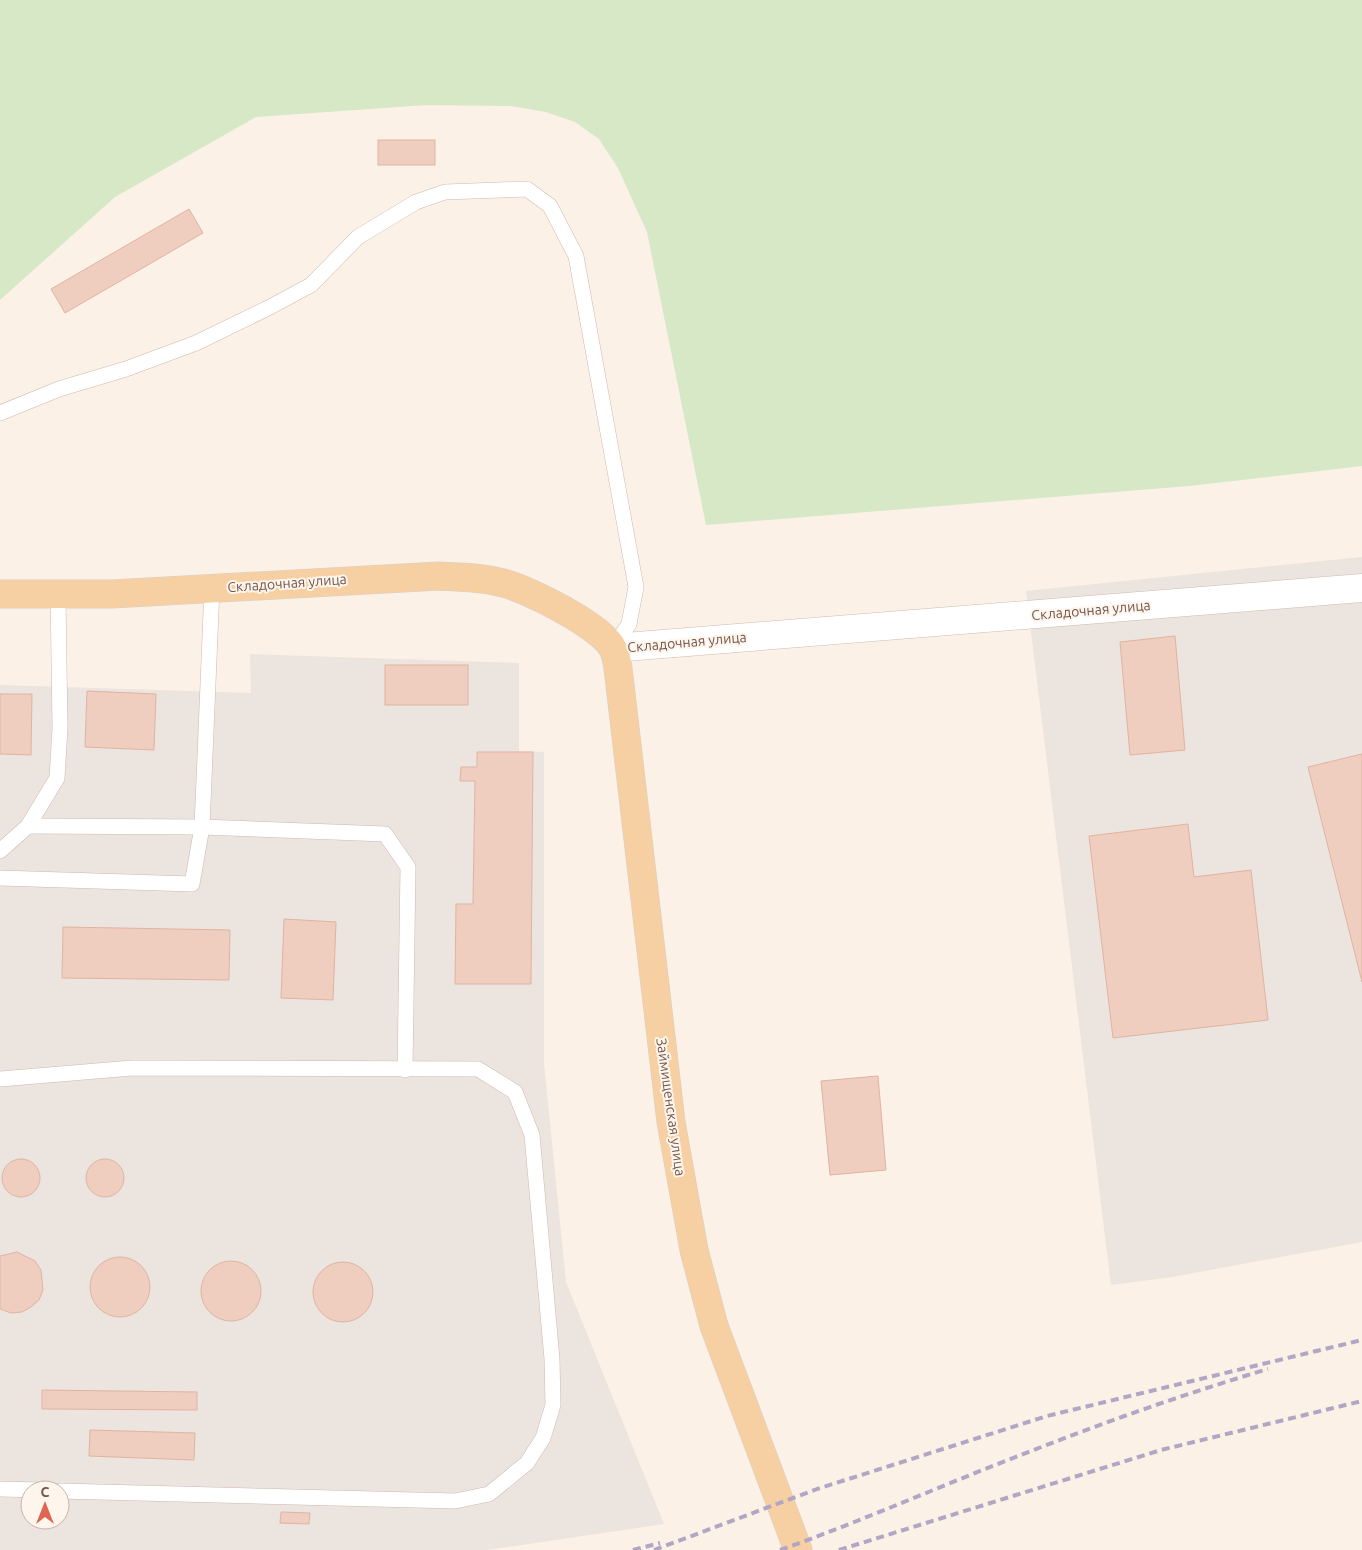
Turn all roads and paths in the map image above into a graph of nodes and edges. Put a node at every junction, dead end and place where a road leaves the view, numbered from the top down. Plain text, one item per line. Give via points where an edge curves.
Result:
1 (0, 413) edge
2 (212, 588) junction
3 (1362, 588) edge
4 (0, 594) edge
5 (58, 594) junction
6 (613, 648) junction
7 (28, 826) junction
8 (202, 827) junction
9 (0, 851) edge
10 (0, 878) edge
11 (405, 1070) junction
12 (0, 1079) edge
13 (0, 1489) edge
14 (20, 1490) edge
15 (70, 1491) edge
16 (798, 1550) edge

1 - 6 lane via 196,343 270,306 311,285 358,237 416,202 445,192 527,189 550,206 576,256 636,587 629,624
2 - 5 main road, Складочная улица
2 - 6 main road, Складочная улица via 439,576 478,578 504,583 547,602 595,630
2 - 8 lane
3 - 6 main road, Складочная улица
4 - 5 main road, Складочная улица
5 - 7 lane via 60,728 57,778
6 - 16 main road, Займищенская улица via 671,1122 694,1250 714,1326
7 - 8 lane
7 - 9 lane
8 - 10 lane via 192,884
8 - 11 lane via 385,834 408,867
11 - 12 lane via 132,1068
11 - 15 lane via 478,1069 515,1092 532,1136 552,1359 553,1405 543,1438 528,1463 489,1494 456,1502
13 - 14 lane

